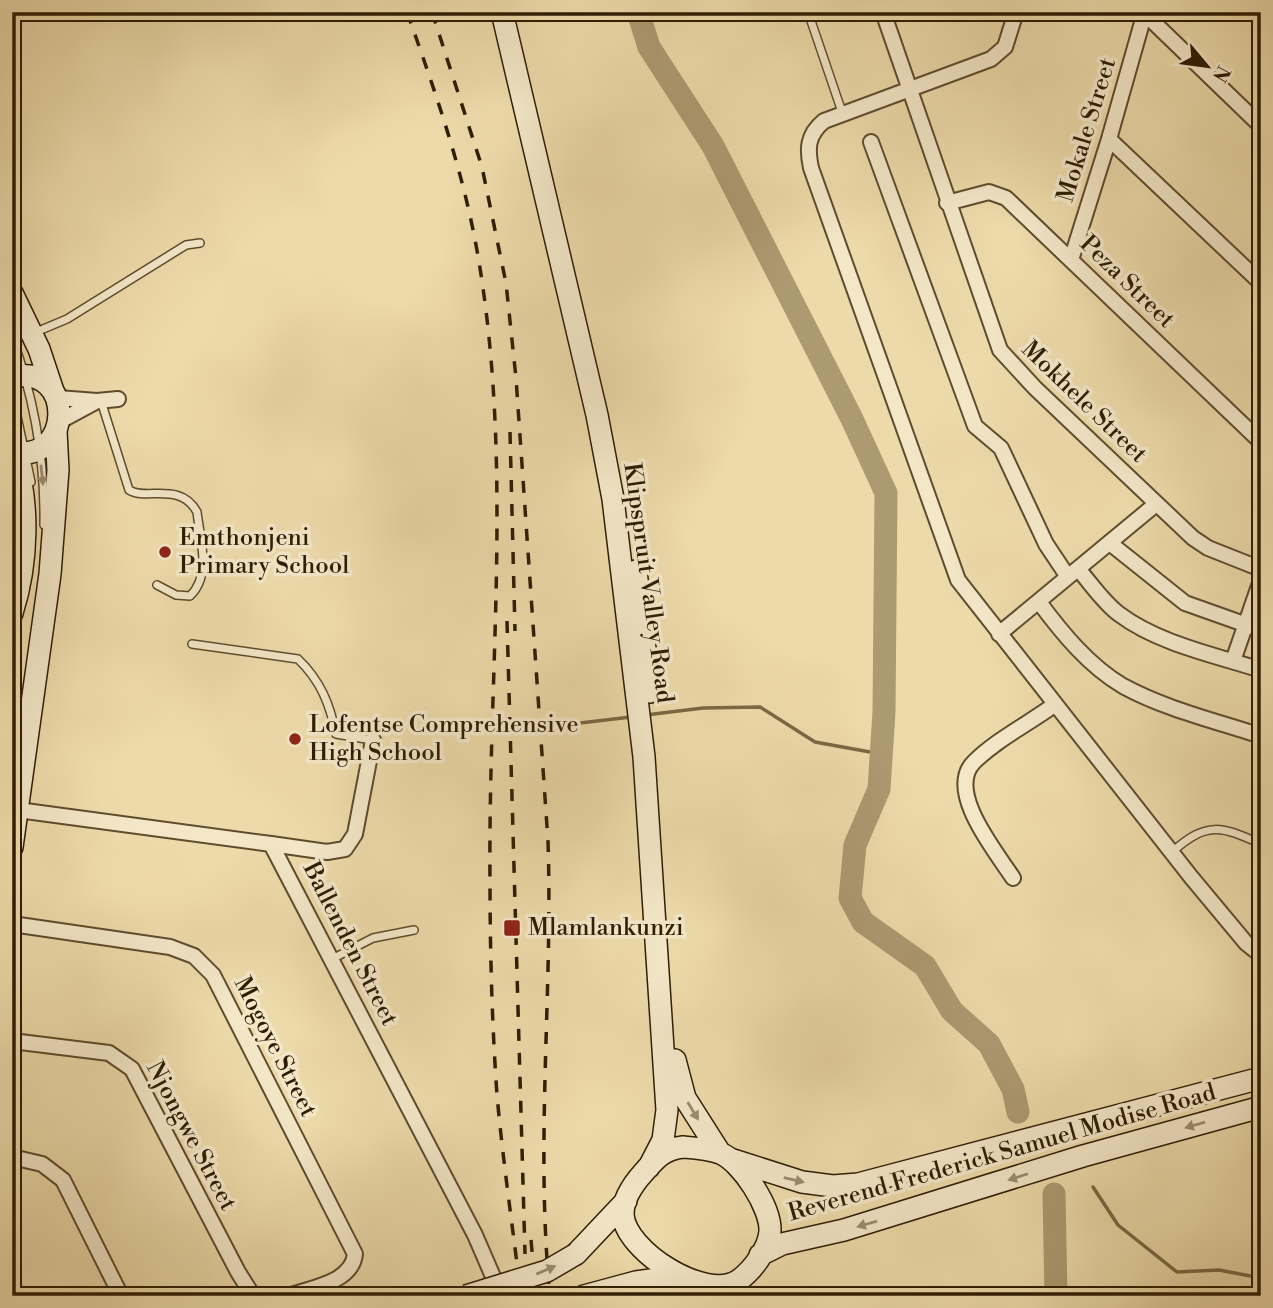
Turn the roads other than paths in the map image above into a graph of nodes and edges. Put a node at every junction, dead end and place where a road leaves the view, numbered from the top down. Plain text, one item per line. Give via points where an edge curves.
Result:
1 (502, 12) edge
2 (515, 12) edge
3 (808, 12) edge
4 (883, 12) edge
5 (1016, 12) edge
6 (1144, 13) edge
7 (909, 89) junction
8 (842, 112) junction
9 (1261, 126) edge
10 (1109, 139) junction
11 (871, 142) dead end
12 (947, 203) junction
13 (200, 243) dead end
14 (1071, 260) junction
15 (1261, 283) edge
16 (12, 293) edge
17 (22, 336) edge
18 (19, 377) edge
19 (12, 393) edge
20 (56, 395) junction
21 (118, 399) dead end
22 (98, 401) junction
23 (58, 426) junction
24 (1261, 442) edge
25 (23, 450) edge
26 (12, 501) edge
27 (1156, 504) junction
28 (24, 521) junction
29 (1111, 544) junction
30 (1261, 569) edge
31 (1074, 574) junction
32 (1261, 580) edge
33 (157, 585) dead end
34 (1039, 602) junction
35 (12, 613) edge
36 (1245, 625) junction
37 (1261, 630) edge
38 (999, 634) junction
39 (12, 638) edge
40 (192, 644) dead end
41 (1233, 661) junction
42 (1261, 670) edge
43 (642, 678) junction
44 (1054, 705) junction
45 (1261, 736) edge
46 (373, 740) joint
47 (650, 757) junction
48 (12, 788) edge
49 (18, 810) junction
50 (271, 844) junction
51 (1261, 844) edge
52 (12, 848) edge
53 (1172, 852) junction
54 (1013, 878) dead end
55 (12, 924) edge
56 (414, 930) dead end
57 (1261, 955) edge
58 (332, 959) junction
59 (12, 1041) edge
60 (1261, 1078) edge
61 (1261, 1107) edge
62 (725, 1156) junction
63 (12, 1157) edge
64 (649, 1167) junction
65 (626, 1201) junction
66 (760, 1255) junction
67 (689, 1284) edge
68 (736, 1289) edge
69 (594, 1293) edge
70 (121, 1296) edge
71 (253, 1296) edge
72 (288, 1296) edge
73 (466, 1296) edge
74 (496, 1296) edge

1 - 43 main road, Klipspruit Valley Road via 597,415
2 - 43 main road, Klipspruit Valley Road via 615,434 633,542
3 - 8 lane
4 - 7 street, Mokhele Street
5 - 7 street via 1007,44 997,55
6 - 9 street
6 - 10 street, Mokale Street
7 - 8 street
7 - 12 street, Mokhele Street
8 - 38 street via 813,132 807,152 811,168 954,571
10 - 14 street, Mokale Street
10 - 15 street
11 - 31 street via 975,426 1001,449 1046,544
12 - 14 street, Peza Street via 989,192 999,194
12 - 27 street, Mokhele Street via 1000,350
13 - 17 lane via 186,245 67,319
14 - 24 street, Peza Street
16 - 17 main road
17 - 18 lane
17 - 20 main road
18 - 20 main road via 42,381
18 - 25 lane
19 - 25 lane
20 - 22 street
20 - 23 main road
21 - 22 street
22 - 23 street
22 - 33 lane via 130,490 176,495 197,512 204,565 200,583 190,596
23 - 25 main road
23 - 49 main road via 50,574
25 - 28 main road
25 - 39 lane via 31,489 31,542
25 -> 48 lane via 44,493 43,549
26 - 28 main road
27 - 29 street
27 - 30 street, Mokhele Street via 1203,545
28 - 35 main road via 20,585
29 - 31 street
29 - 36 street via 1175,597
31 - 34 street
31 - 41 street via 1117,613 1154,635
32 - 36 street
34 - 38 street
34 - 45 street via 1089,660 1123,685
36 - 37 street
36 - 41 street
38 - 44 street
40 - 46 lane via 298,659 329,702 336,734
41 - 42 street
43 - 47 main road, Klipspruit Valley Road
44 - 53 street
44 - 54 street via 973,762 965,781 969,806
46 - 50 street via 355,834 345,849 327,852
47 -> 62 main road, Klipspruit Valley Road via 675,1064 685,1098
47 - 64 main road, Klipspruit Valley Road via 667,1110 663,1140
49 - 50 street
49 - 52 main road
50 - 58 street, Ballenden Street
51 - 53 lane via 1228,830 1209,829 1191,835
53 - 57 street via 1246,943
55 - 72 street, Mogoye Street via 170,947 194,956 213,975 355,1254 340,1278
56 - 58 lane via 373,938
58 - 74 street, Ballenden Street via 479,1245
59 - 71 street, Njongwe Street via 109,1054 132,1069
62 -> 60 main road, Reverend Frederick Samuel Modise Road via 786,1178 833,1186 858,1184
61 -> 66 main road, Reverend Frederick Samuel Modise Road via 1083,1156 932,1205 782,1244
62 - 64 main road via 675,1148
62 - 66 main road via 750,1181 769,1224 769,1238
63 - 70 street via 42,1164 63,1180
64 - 65 main road
65 - 67 main road via 624,1221 634,1240
73 -> 65 main road, bridge via 547,1271 576,1254
66 - 68 main road
67 - 68 main road
67 - 69 main road via 663,1276

